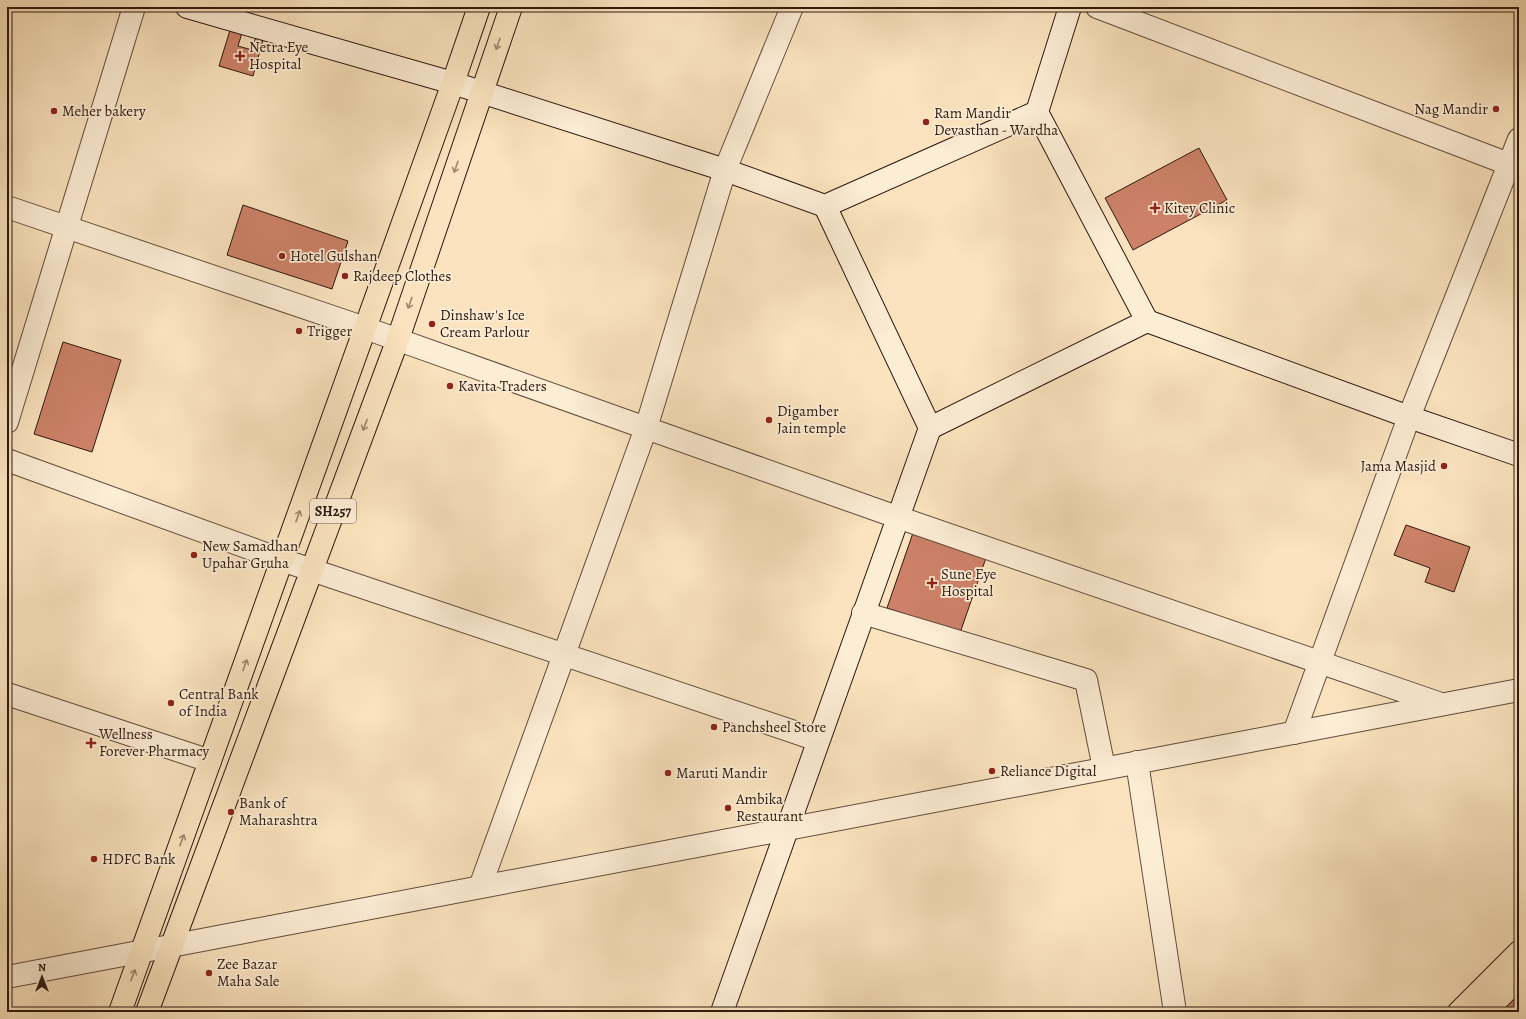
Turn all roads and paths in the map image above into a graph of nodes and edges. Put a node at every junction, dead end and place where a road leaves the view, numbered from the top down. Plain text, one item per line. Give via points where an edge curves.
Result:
1 (134, 7) edge
2 (188, 7) edge
3 (479, 7) edge
4 (511, 7) edge
5 (792, 7) edge
6 (1070, 7) edge
7 (1097, 7) edge
8 (453, 83) junction
9 (481, 92) junction
10 (1037, 112) junction
11 (1519, 139) edge
12 (1514, 166) edge
13 (725, 170) junction
14 (825, 206) junction
15 (7, 207) edge
16 (68, 226) junction
17 (1147, 321) junction
18 (366, 328) junction
19 (398, 339) junction
20 (1409, 417) junction
21 (7, 422) edge
22 (646, 428) junction
23 (930, 428) junction
24 (1519, 455) edge
25 (7, 460) edge
26 (897, 517) junction
27 (282, 560) junction
28 (311, 570) junction
29 (863, 613) junction
30 (564, 655) junction
31 (1319, 662) junction
32 (1519, 690) edge
33 (7, 694) edge
34 (1441, 705) junction
35 (1294, 733) junction
36 (818, 740) junction
37 (210, 761) junction
38 (1137, 762) junction
39 (1104, 768) junction
40 (786, 828) junction
41 (480, 887) junction
42 (170, 946) junction
43 (142, 952) junction
44 (1519, 952) edge
45 (7, 977) edge
46 (1519, 978) edge
47 (1487, 1009) edge
48 (120, 1012) edge
49 (147, 1012) edge
50 (722, 1012) edge
51 (1175, 1012) edge
52 (1459, 1012) edge

1 - 16 street
2 - 8 street
3 - 8 main road, SH257
4 -> 9 main road, SH257
5 - 13 street
6 - 10 street
7 - 12 street
8 - 9 street
8 - 18 main road, SH257
9 - 13 street
9 -> 19 main road, SH257
10 - 14 street
10 - 17 street
11 - 12 street
12 - 20 street
13 - 14 street
13 - 22 street
14 - 23 street
15 - 16 street
16 - 18 street
16 - 21 street
17 - 20 street
17 - 23 street
18 - 19 street
27 -> 18 main road, SH257
19 - 22 street
19 -> 28 main road, SH257
20 - 24 street
20 - 31 street
22 - 26 street
22 - 30 street
23 - 26 street
25 - 27 street
26 - 29 street
26 - 31 street
27 - 28 street
37 -> 27 main road, SH257
28 - 30 street
28 - 42 main road, SH257
29 - 36 street
29 - 39 street via 1086,680
30 - 36 street
30 - 41 street
31 - 34 street
31 - 35 street
32 - 34 street
33 - 37 street
34 - 35 street
35 - 38 street
36 - 40 street
43 -> 37 main road, SH257
38 - 39 street
38 - 51 street
39 - 40 street
40 - 41 street
40 - 50 street
41 - 42 street
42 - 43 street
42 - 49 main road, SH257
43 - 45 street
48 -> 43 main road, SH257
44 - 52 main road
46 - 47 main road
47 - 52 street

